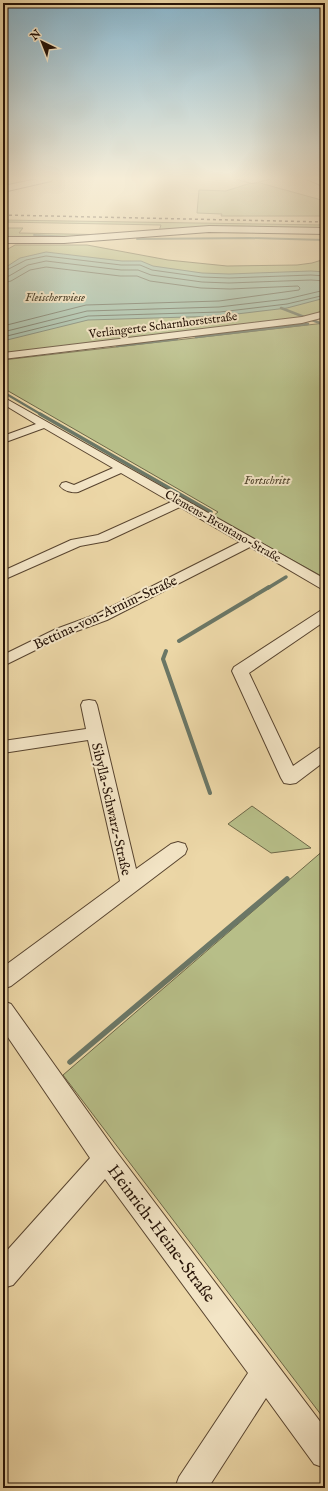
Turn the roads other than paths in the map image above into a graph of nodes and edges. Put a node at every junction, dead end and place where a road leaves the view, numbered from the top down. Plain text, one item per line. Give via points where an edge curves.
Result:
1 (325, 314) edge
2 (3, 356) edge
3 (3, 400) edge
4 (45, 424) junction
5 (3, 440) edge
6 (122, 468) junction
7 (66, 486) dead end
8 (180, 502) junction
9 (250, 542) junction
10 (3, 576) edge
11 (325, 585) edge
12 (325, 614) edge
13 (3, 661) edge
14 (89, 705) dead end
15 (95, 733) junction
16 (3, 747) edge
17 (325, 752) edge
18 (178, 848) dead end
19 (130, 884) junction
20 (3, 979) edge
21 (3, 1011) edge
22 (106, 1159) junction
23 (3, 1275) edge
24 (265, 1373) junction
25 (325, 1452) edge
26 (190, 1488) edge

1 - 2 street, Verlängerte Scharnhorststraße via 309,319
3 - 4 street, Clemens-Brentano-Straße
4 - 5 street
4 - 6 street, Clemens-Brentano-Straße
6 - 7 street via 74,489
6 - 8 street, Clemens-Brentano-Straße
8 - 9 street, Clemens-Brentano-Straße
8 - 10 street via 102,538 76,543
9 - 11 street, Clemens-Brentano-Straße
9 - 13 street, Bettina-von-Arnim-Straße via 102,617 61,632
12 - 17 street via 240,671 290,778
14 - 15 street, Sibylla-Schwarz-Straße
15 - 16 street, Sibylla-Schwarz-Straße
15 - 19 street, Sibylla-Schwarz-Straße
18 - 19 street, Sibylla-Schwarz-Straße
19 - 20 street, Sibylla-Schwarz-Straße
21 - 22 street, Heinrich-Heine-Straße
22 - 23 street
22 - 24 street, Heinrich-Heine-Straße
24 - 25 street, Heinrich-Heine-Straße
24 - 26 street

